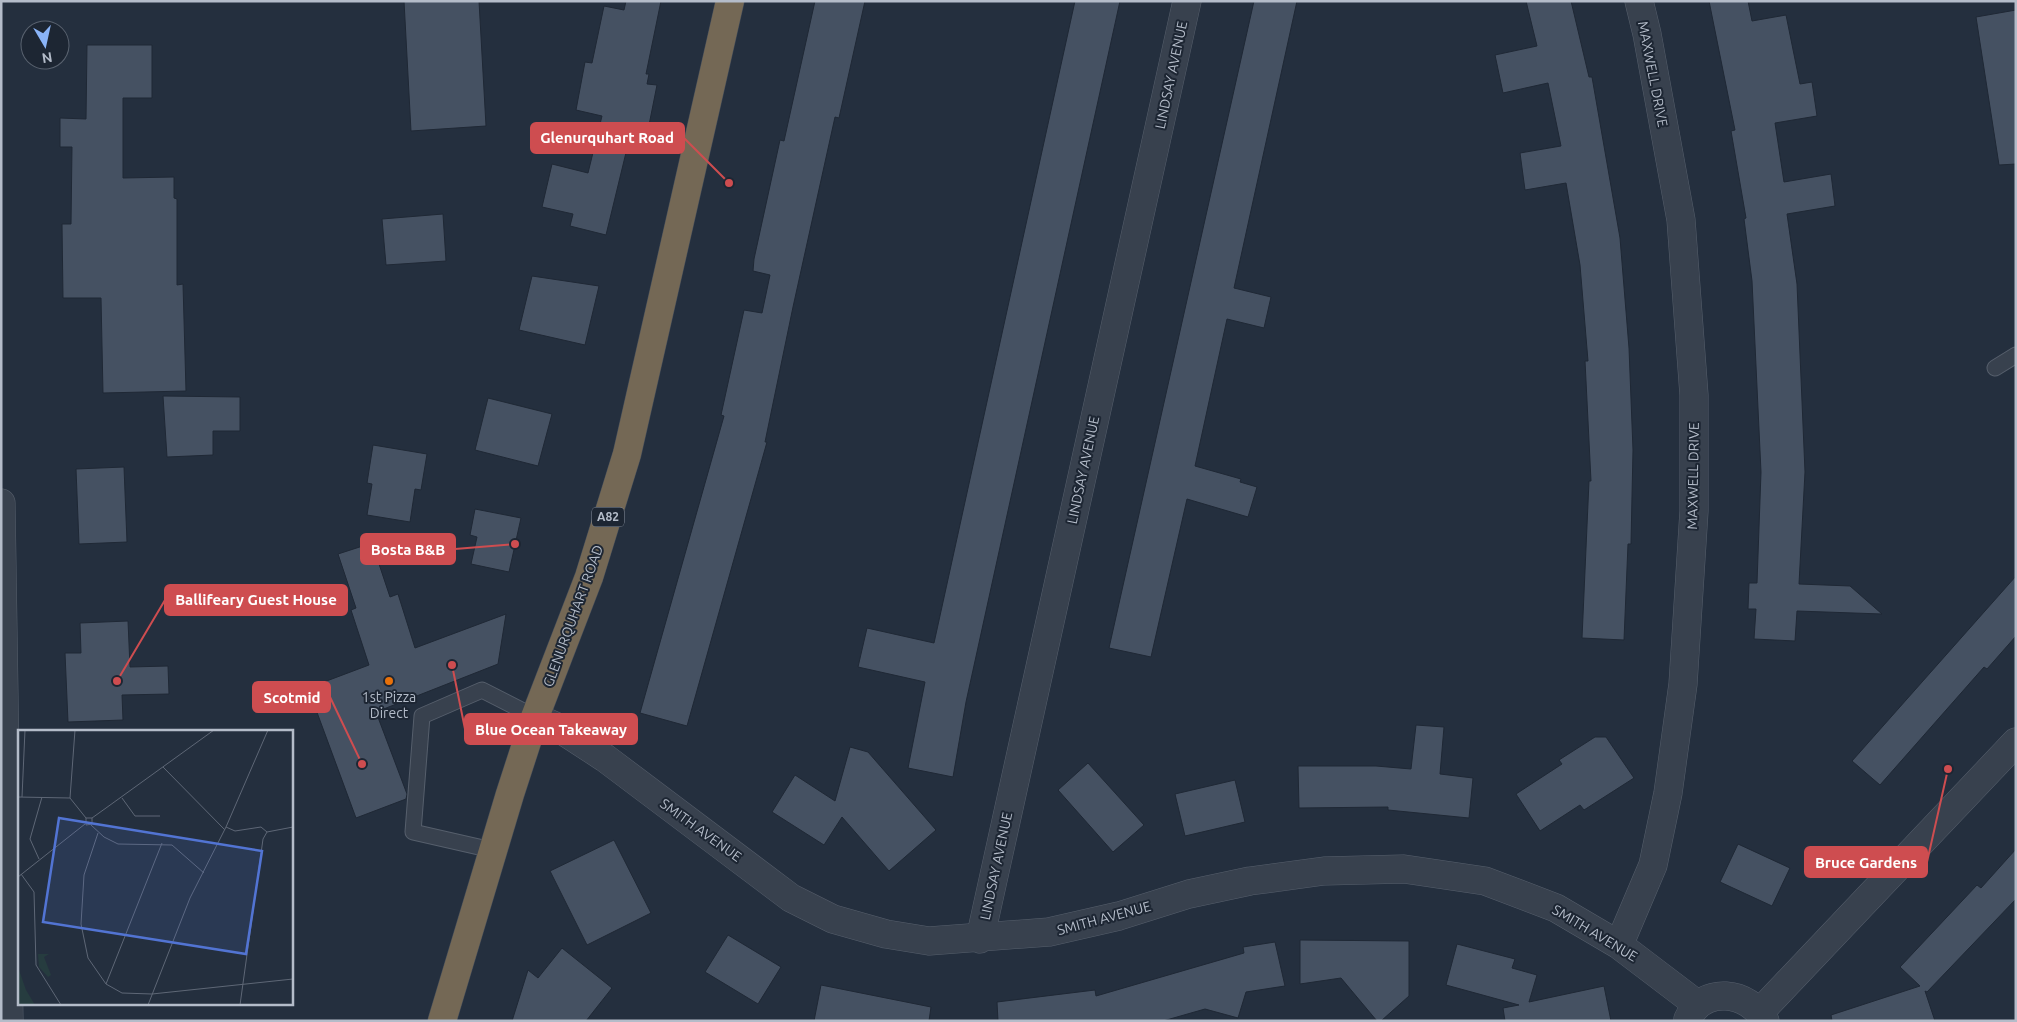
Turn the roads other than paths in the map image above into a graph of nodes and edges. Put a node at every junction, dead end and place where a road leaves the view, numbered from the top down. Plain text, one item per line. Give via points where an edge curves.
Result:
1 (730, 1) edge
2 (1187, 1) edge
3 (1638, 1) edge
4 (2016, 355) edge
5 (1995, 368) dead end
6 (1, 503) edge
7 (535, 717) junction
8 (2016, 742) edge
9 (492, 850) junction
10 (980, 939) junction
11 (1619, 944) junction
12 (1693, 1013) edge
13 (1762, 1016) edge
14 (10, 1021) edge
15 (442, 1021) edge

1 - 7 highway, GLENURQUHART ROAD / A82 via 627,454 589,577
2 - 10 street, LINDSAY AVENUE
3 - 11 street, MAXWELL DRIVE via 1681,220 1694,395 1694,511 1683,684 1668,793 1653,865
4 - 5 lane
6 - 14 street
7 - 9 highway, GLENURQUHART ROAD / A82
7 - 9 lane via 482,690 422,716 413,832
7 - 10 street, SMITH AVENUE via 559,728 604,758 791,898 833,919 929,942
8 - 13 street
9 - 15 highway, GLENURQUHART ROAD / A82
10 - 11 street, SMITH AVENUE via 1049,932 1250,881 1324,871 1404,869 1485,881 1556,908
11 - 12 street, SMITH AVENUE
12 - 13 street via 1710,998 1723,995 1750,1003

